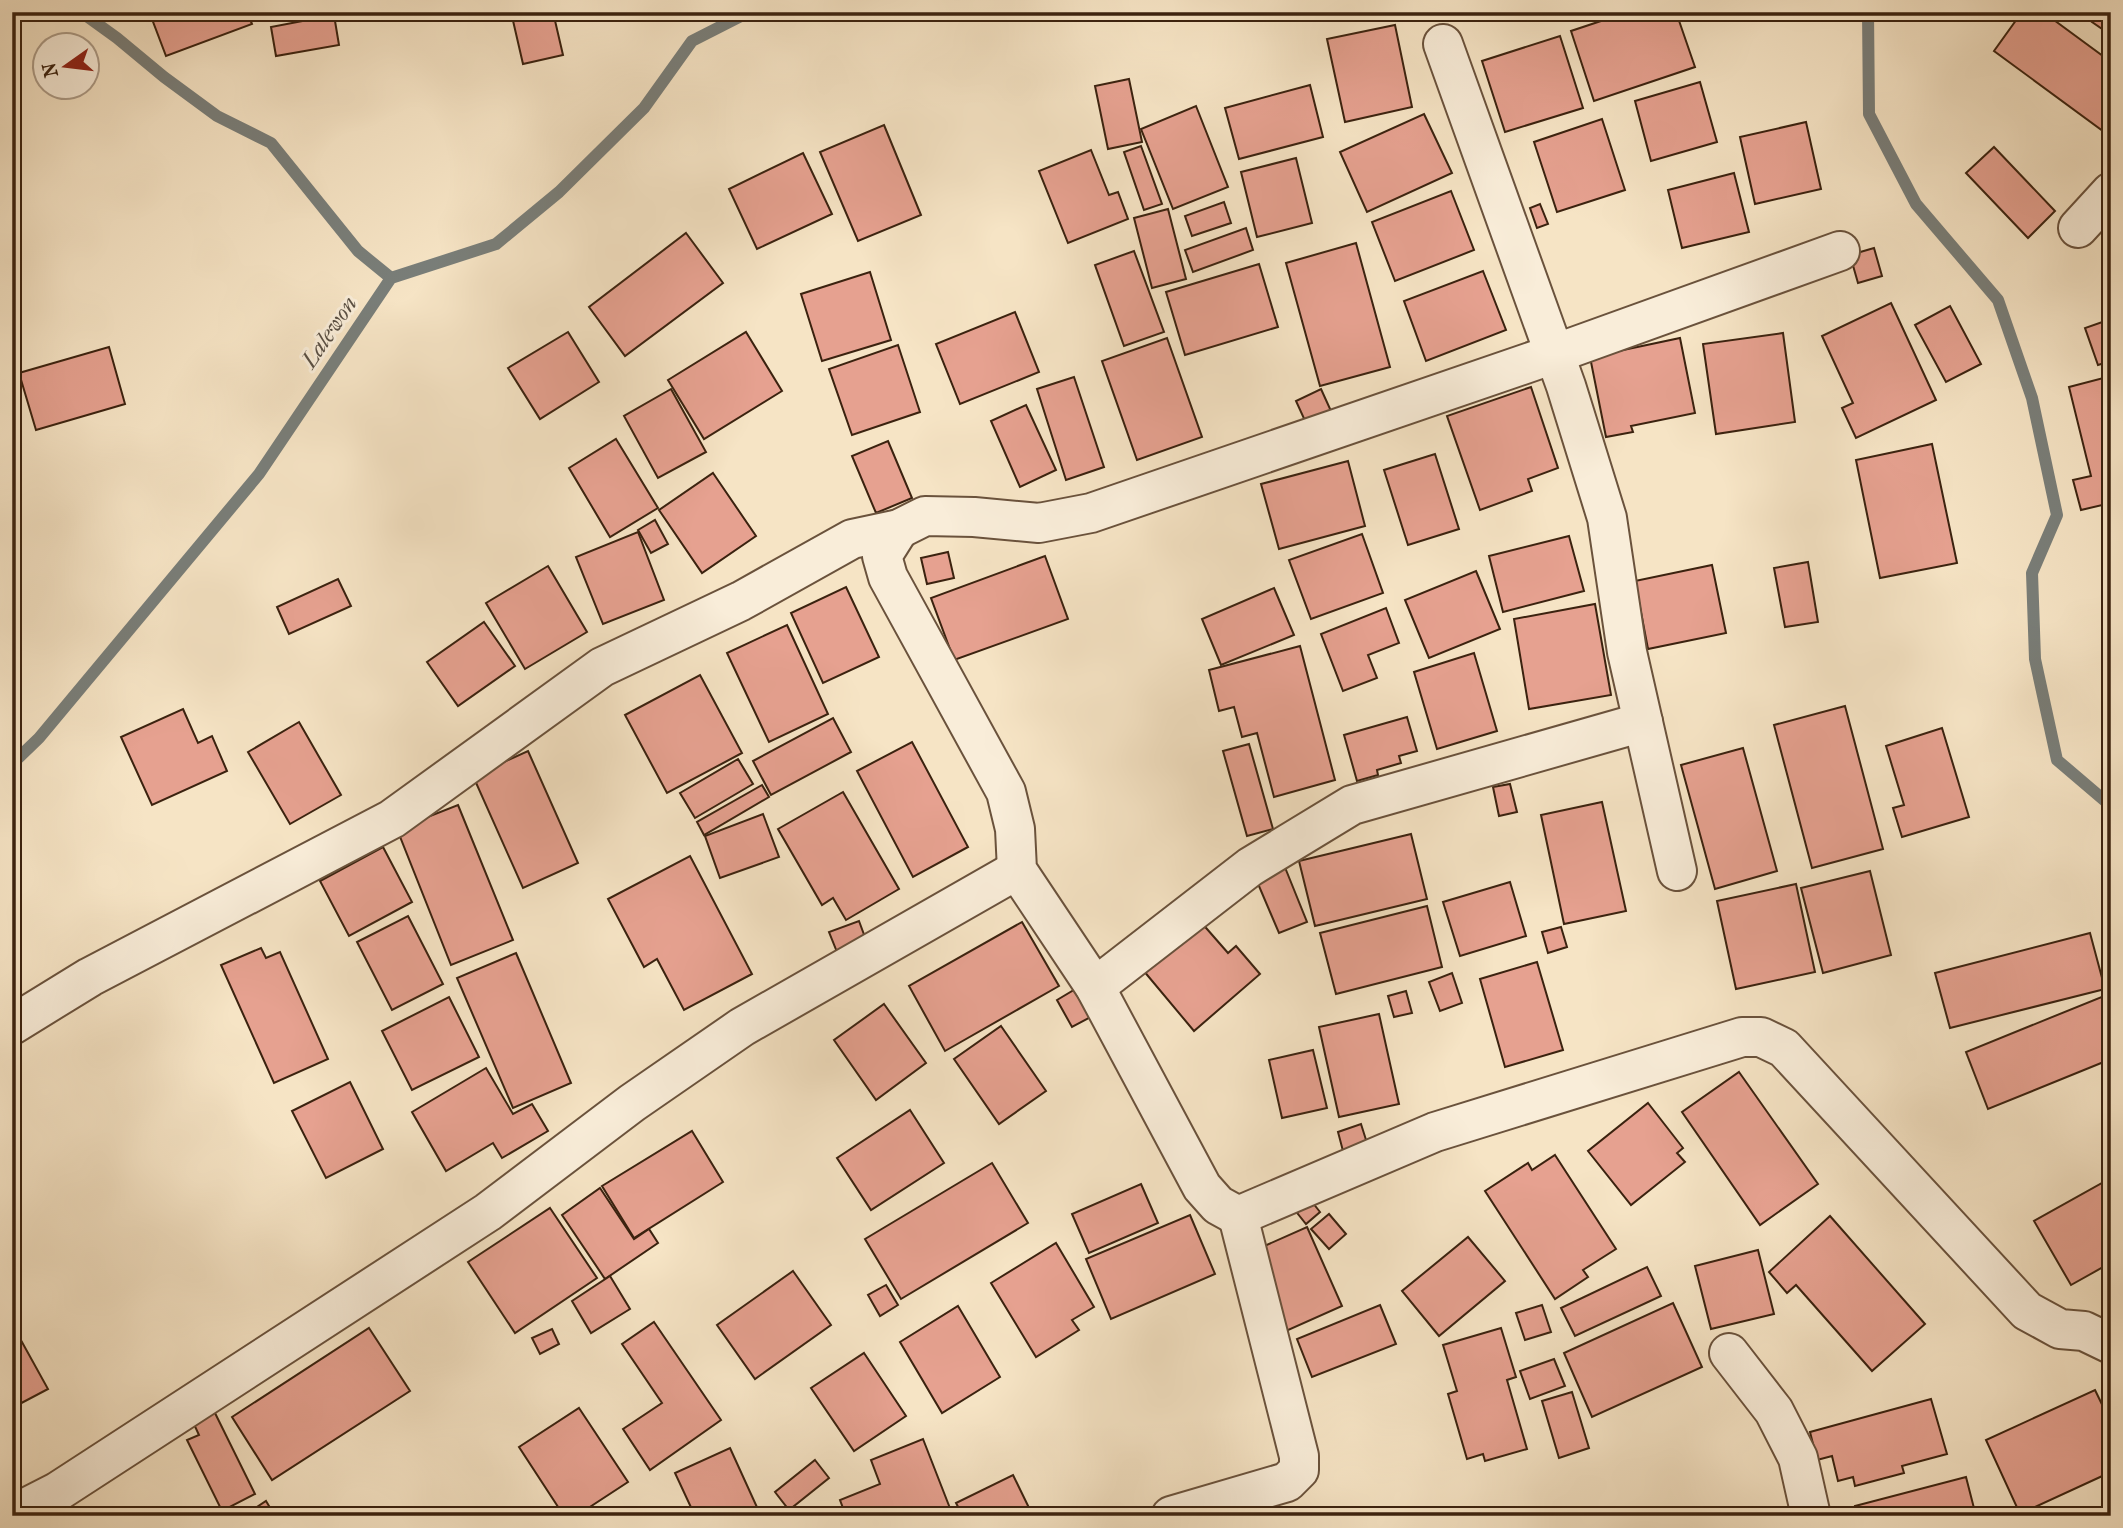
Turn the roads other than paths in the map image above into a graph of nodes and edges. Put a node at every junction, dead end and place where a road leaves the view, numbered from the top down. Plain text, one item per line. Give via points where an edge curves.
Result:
1 (1443, 44) dead end
2 (2111, 192) edge
3 (2078, 228) dead end
4 (1840, 251) dead end
5 (1553, 354) junction
6 (899, 529) junction
7 (1643, 722) junction
8 (1017, 870) junction
9 (1676, 871) dead end
10 (1095, 987) junction
11 (12, 1025) edge
12 (1238, 1216) junction
13 (2111, 1344) edge
14 (1729, 1353) dead end
15 (63, 1504) edge
16 (12, 1515) edge
17 (1171, 1516) edge
18 (1811, 1516) edge

1 - 5 street
2 - 3 street
4 - 5 street
5 - 6 street via 1062,521 925,516
5 - 7 street via 1607,517 1627,652
6 - 8 street via 882,556 888,577 1006,792 1015,829
6 - 11 street via 852,539 741,601 602,667 391,819 90,977
7 - 9 street
7 - 10 street via 1352,805 1250,867
8 - 10 street
8 - 15 street via 742,1027 488,1212
10 - 12 street via 1202,1187 1218,1205
12 - 13 street via 1435,1132 1742,1037 1761,1037 1784,1048 2027,1311 2060,1329 2084,1331
12 - 17 street via 1299,1457 1298,1470 1287,1482
14 - 18 street via 1774,1411 1798,1458
15 - 16 street

